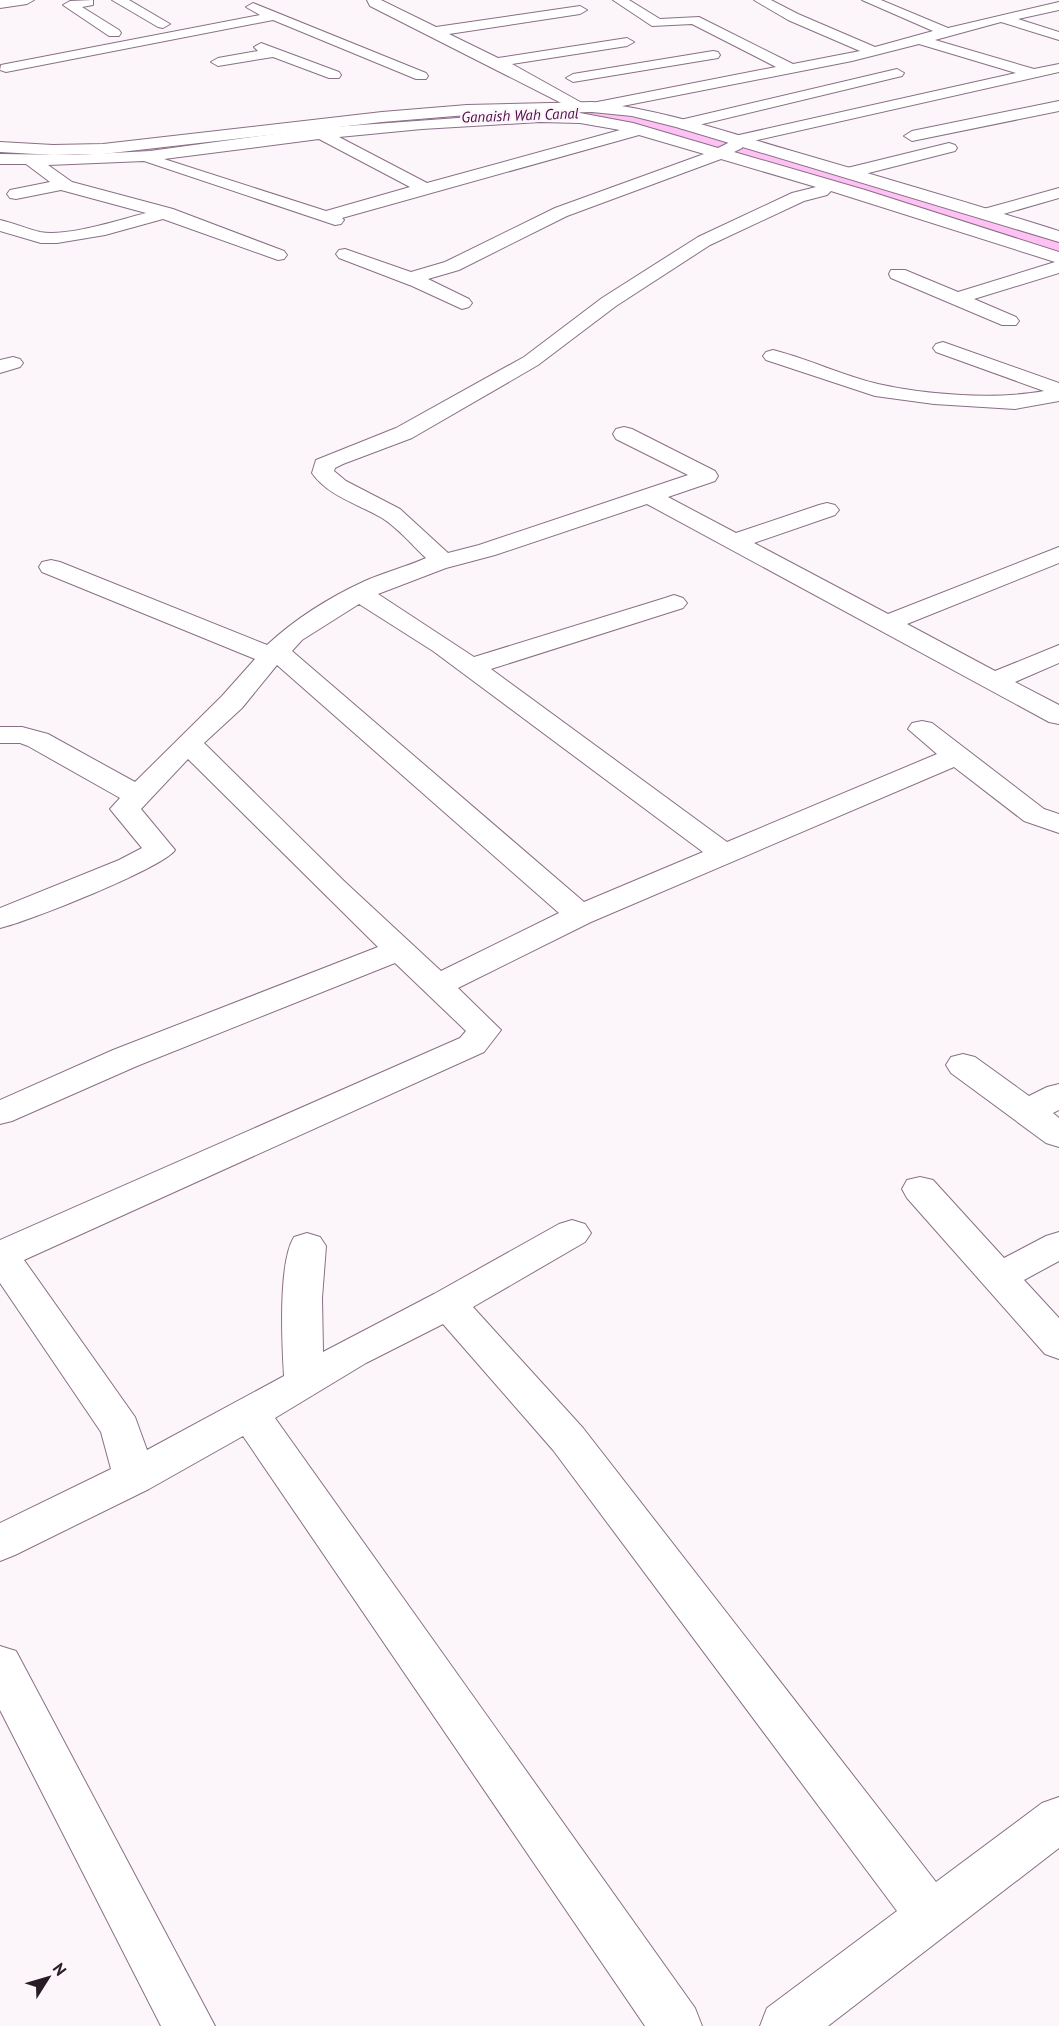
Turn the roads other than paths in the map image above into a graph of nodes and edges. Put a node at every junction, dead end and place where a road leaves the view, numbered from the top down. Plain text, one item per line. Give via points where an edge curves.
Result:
1 (27, 0) edge
2 (119, 0) edge
3 (237, 0) edge
4 (374, 0) edge
5 (568, 0) edge
6 (620, 0) edge
7 (761, 0) edge
8 (869, 0) edge
9 (90, 1) edge
10 (0, 4) edge
11 (254, 8) junction
12 (1056, 8) edge
13 (787, 13) junction
14 (1004, 13) junction
15 (765, 15) dead end
16 (273, 16) junction
17 (720, 19) dead end
18 (697, 21) junction
19 (163, 24) junction
20 (608, 30) dead end
21 (433, 32) junction
22 (114, 33) junction
23 (949, 33) junction
24 (91, 37) dead end
25 (921, 40) junction
26 (627, 42) junction
27 (1056, 44) edge
28 (355, 48) junction
29 (642, 51) dead end
30 (876, 52) junction
31 (713, 55) dead end
32 (1023, 55) dead end
33 (852, 57) junction
34 (296, 60) junction
35 (218, 62) dead end
36 (498, 62) junction
37 (992, 62) junction
38 (6, 68) dead end
39 (1059, 68) edge
40 (628, 69) junction
41 (791, 69) junction
42 (897, 73) junction
43 (334, 75) dead end
44 (421, 76) dead end
45 (573, 78) dead end
46 (1033, 81) junction
47 (675, 91) junction
48 (956, 91) junction
49 (1059, 92) edge
50 (1059, 104) edge
51 (585, 106) junction
52 (682, 124) junction
53 (314, 130) junction
54 (640, 130) junction
55 (912, 136) dead end
56 (0, 138) edge
57 (964, 144) dead end
58 (0, 147) edge
59 (728, 148) junction
60 (27, 154) junction
61 (141, 157) junction
62 (0, 159) edge
63 (849, 173) junction
64 (64, 184) junction
65 (826, 186) junction
66 (424, 188) junction
67 (1059, 193) edge
68 (16, 194) dead end
69 (167, 213) junction
70 (986, 214) junction
71 (0, 225) edge
72 (1059, 237) edge
73 (345, 254) dead end
74 (278, 255) dead end
75 (1059, 258) edge
76 (1059, 267) edge
77 (898, 274) dead end
78 (409, 279) junction
79 (956, 299) junction
80 (462, 303) dead end
81 (1010, 321) dead end
82 (943, 348) dead end
83 (773, 356) dead end
84 (1059, 390) edge
85 (1059, 395) edge
86 (624, 434) dead end
87 (649, 496) junction
88 (827, 510) dead end
89 (735, 542) junction
90 (1059, 554) edge
91 (437, 563) junction
92 (51, 567) dead end
93 (360, 593) junction
94 (674, 603) dead end
95 (886, 623) junction
96 (1059, 653) edge
97 (273, 654) junction
98 (471, 667) junction
99 (994, 681) junction
100 (1059, 716) edge
101 (922, 729) dead end
102 (0, 735) edge
103 (188, 743) junction
104 (957, 756) junction
105 (138, 796) junction
106 (1059, 824) edge
107 (724, 854) junction
108 (580, 915) junction
109 (0, 919) edge
110 (400, 950) junction
111 (438, 985) junction
112 (963, 1065) dead end
113 (1059, 1095) edge
114 (1028, 1112) junction
115 (0, 1113) edge
116 (1059, 1135) edge
117 (920, 1190) dead end
118 (572, 1233) dead end
119 (1059, 1245) edge
120 (307, 1246) dead end
121 (0, 1254) edge
122 (999, 1278) junction
123 (448, 1304) junction
124 (1059, 1344) edge
125 (305, 1383) junction
126 (249, 1412) junction
127 (134, 1477) junction
128 (0, 1543) edge
129 (0, 1665) edge
130 (1059, 1819) edge
131 (931, 1916) junction
132 (189, 2026) edge
133 (676, 2026) edge
134 (787, 2026) edge

1 - 10 street
2 - 19 street
3 - 11 street
4 - 21 street
5 - 21 street via 584,14
6 - 18 street via 657,23
7 - 13 street
8 - 23 street
9 - 22 street via 70,5
11 - 16 street
11 - 19 street
12 - 14 street
13 - 15 street
13 - 30 street
14 - 23 street
14 - 27 street
16 - 28 street
16 - 38 street
17 - 18 street
18 - 41 street
19 - 22 street
20 - 26 street
21 - 36 street
22 - 24 street
23 - 25 street
25 - 30 street
25 - 37 street
26 - 29 street
26 - 36 street
28 - 34 street
28 - 44 street
30 - 33 street
31 - 40 street
32 - 37 street
33 - 41 street
33 - 42 street
34 - 35 street via 268,49
34 - 43 street
36 - 51 street
37 - 46 street
39 - 46 street
40 - 45 street
40 - 47 street
41 - 47 street
42 - 48 street
42 - 52 street
46 - 48 street via 1015,77
47 - 51 street
48 - 59 street
49 - 50 street via 1044,93
50 - 55 street
51 - 52 street via 633,111
51 - 53 street via 467,110
52 - 59 street
53 - 54 street via 561,116
53 - 60 street
53 - 61 street
53 - 66 street
54 - 59 street
54 - 66 street
56 - 60 street
57 - 63 street
58 - 60 street
59 - 63 street
59 - 65 street
59 - 78 street via 561,212 452,266
60 - 61 street
60 - 62 street
60 - 64 street
61 - 66 street via 330,218
63 - 70 street
64 - 68 street
64 - 69 street
65 - 75 street
65 - 91 street via 704,240 609,302 531,361 404,433 324,465 323,473 338,486 392,514 439,557
67 - 70 street
69 - 71 street via 49,238
69 - 74 street
70 - 72 street
73 - 78 street
76 - 79 street
77 - 79 street
78 - 80 street
79 - 81 street
82 - 84 street
83 - 85 street via 875,390 1015,403
86 - 87 street via 707,476
87 - 89 street
87 - 91 street
88 - 89 street
89 - 95 street
90 - 95 street
91 - 93 street
92 - 97 street
93 - 97 street via 293,635
93 - 98 street
94 - 98 street
95 - 99 street
96 - 99 street
97 - 103 street via 232,702
97 - 108 street via 316,683
98 - 107 street
99 - 100 street
101 - 104 street
102 - 105 street via 38,740
103 - 105 street
103 - 110 street
104 - 106 street via 1034,814
104 - 107 street
105 - 109 street via 125,808 160,850
107 - 108 street
108 - 111 street
110 - 111 street
110 - 115 street via 125,1058
111 - 121 street via 484,1030 472,1045
112 - 114 street
113 - 114 street
114 - 116 street
117 - 122 street
118 - 123 street
119 - 122 street
120 - 125 street via 300,1306
121 - 127 street via 120,1428
122 - 124 street
123 - 125 street via 352,1353
123 - 131 street via 568,1439
125 - 126 street
126 - 127 street
126 - 133 street
127 - 128 street
129 - 132 street
130 - 131 street
131 - 134 street

